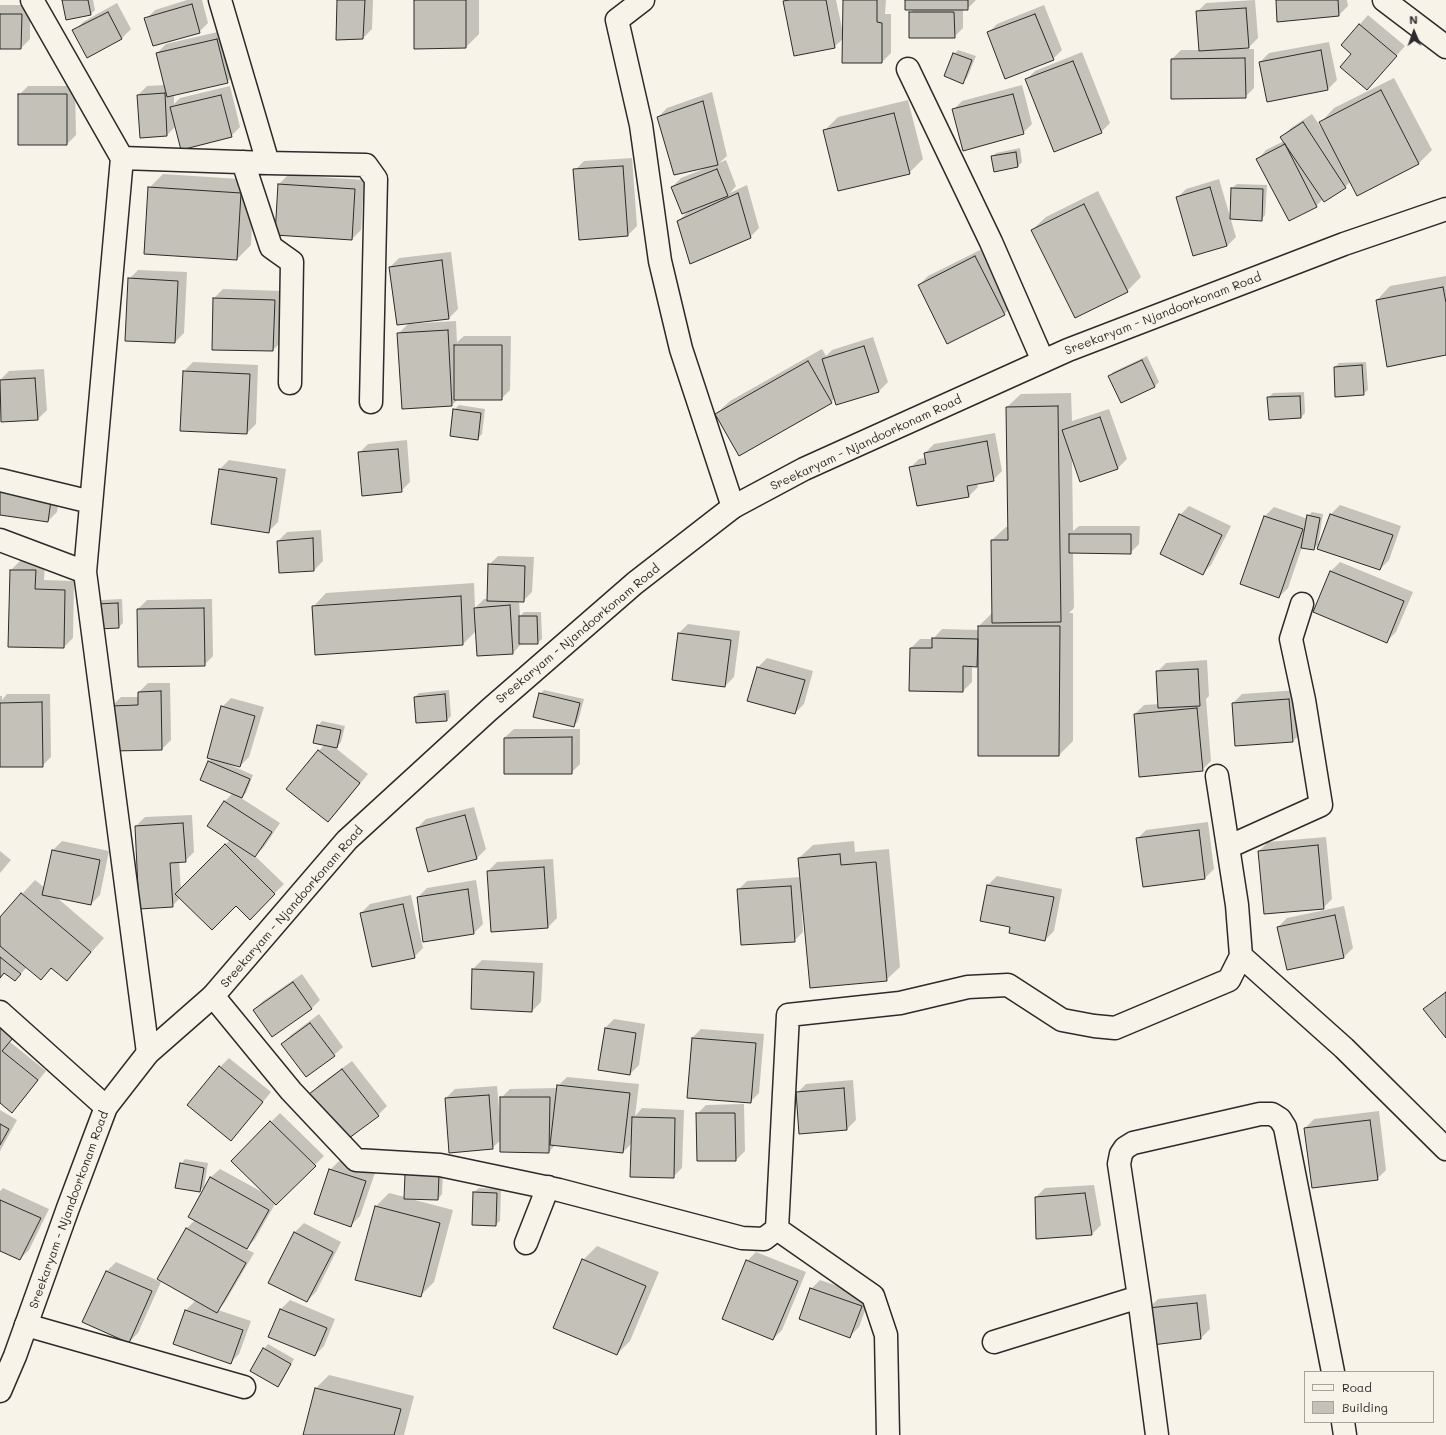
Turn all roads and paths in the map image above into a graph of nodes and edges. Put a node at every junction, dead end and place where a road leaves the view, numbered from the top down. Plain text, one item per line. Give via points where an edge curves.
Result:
1 (32, 0) edge
2 (220, 0) edge
3 (643, 0) edge
4 (1384, 0) edge
5 (1446, 47) edge
6 (908, 69) dead end
7 (122, 158) junction
8 (243, 162) junction
9 (268, 163) junction
10 (1446, 209) edge
11 (1043, 361) junction
12 (290, 383) dead end
13 (371, 402) dead end
14 (0, 480) edge
15 (90, 502) junction
16 (733, 507) junction
17 (0, 540) edge
18 (84, 572) junction
19 (1302, 604) dead end
20 (1217, 776) dead end
21 (1228, 847) junction
22 (1241, 956) junction
23 (214, 996) junction
24 (0, 1012) edge
25 (148, 1053) junction
26 (106, 1107) junction
27 (1446, 1149) edge
28 (548, 1187) junction
29 (777, 1229) junction
30 (526, 1243) dead end
31 (1139, 1297) junction
32 (26, 1325) junction
33 (994, 1342) dead end
34 (1333, 1371) edge
35 (244, 1387) dead end
36 (0, 1391) edge
37 (1343, 1423) edge
38 (888, 1435) edge
39 (1157, 1435) edge
40 (1345, 1435) edge

1 - 7 street
2 - 9 street
3 - 16 street via 617,20 641,125 660,261 681,349
4 - 5 street
6 - 11 street via 991,242
7 - 8 street
7 - 15 street
8 - 9 street
8 - 12 street via 271,247 292,262
9 - 13 street via 366,165 376,180
10 - 11 street, Sreekaryam - Njandoorkonam Road via 1344,244
11 - 16 street, Sreekaryam - Njandoorkonam Road via 804,469
14 - 15 street
15 - 18 street
16 - 23 street, Sreekaryam - Njandoorkonam Road via 635,583 489,710 347,840
17 - 18 street
18 - 25 street
19 - 21 street via 1291,639 1321,805
20 - 21 street
21 - 22 street via 1237,905
22 - 27 street via 1344,1048
22 - 29 street via 1229,980 1115,1028 1062,1020 1008,986 968,987 900,1003 788,1016
23 - 25 street, Sreekaryam - Njandoorkonam Road
23 - 28 street via 291,1091 356,1160 440,1165
24 - 26 street
25 - 26 street, Sreekaryam - Njandoorkonam Road
26 - 32 street, Sreekaryam - Njandoorkonam Road
28 - 29 street via 742,1238 764,1239
28 - 30 street
29 - 38 street via 873,1296 886,1335
31 - 33 street
31 - 34 street via 1119,1164 1125,1148 1133,1142 1260,1114 1272,1114 1280,1119 1285,1127
31 - 39 street
32 - 35 street
32 - 36 street, Sreekaryam - Njandoorkonam Road
37 - 40 street

